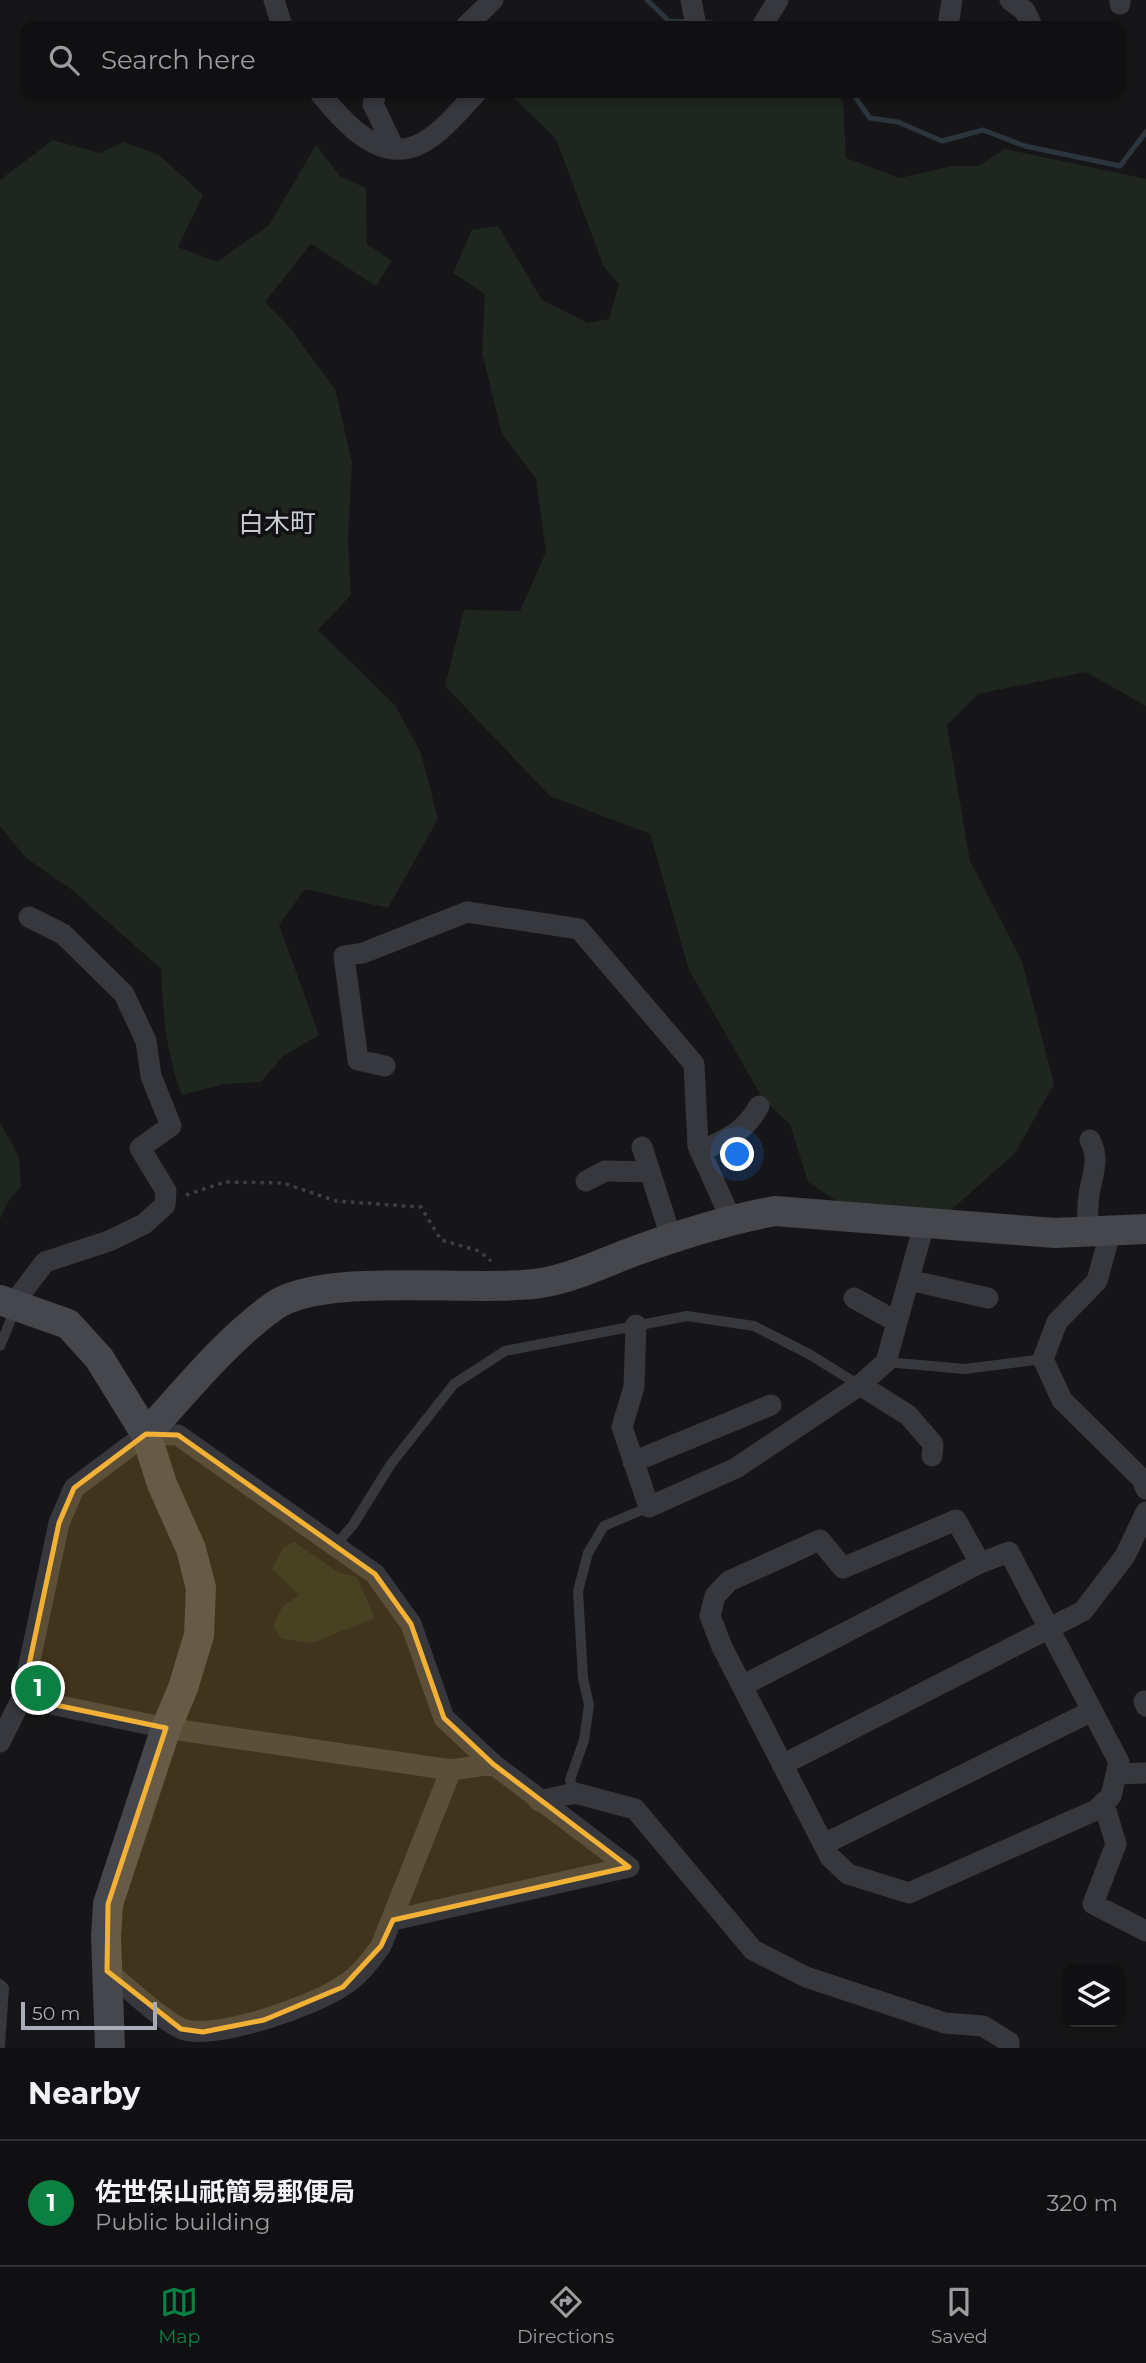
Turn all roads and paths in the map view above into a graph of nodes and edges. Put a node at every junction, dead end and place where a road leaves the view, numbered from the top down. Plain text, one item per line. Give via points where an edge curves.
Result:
1 (274, 0) edge
2 (493, 0) edge
3 (691, 0) edge
4 (778, 0) edge
5 (952, 0) edge
6 (1010, 0) edge
7 (280, 21) edge
8 (471, 21) edge
9 (695, 21) edge
10 (765, 21) edge
11 (949, 21) edge
12 (1030, 21) edge
13 (325, 98) edge
14 (375, 98) edge
15 (471, 98) edge
16 (394, 148) junction
17 (29, 917) dead end
18 (385, 1066) dead end
19 (759, 1106) dead end
20 (1090, 1140) dead end
21 (642, 1147) dead end
22 (701, 1151) junction
23 (650, 1172) junction
24 (586, 1181) dead end
25 (165, 1205) junction
26 (731, 1219) junction
27 (925, 1221) junction
28 (1146, 1229) edge
29 (1098, 1233) junction
30 (671, 1237) junction
31 (909, 1280) junction
32 (500, 1287) junction
33 (854, 1298) dead end
34 (988, 1298) dead end
35 (10, 1303) edge
36 (897, 1322) junction
37 (636, 1325) junction
38 (0, 1346) edge
39 (1043, 1359) junction
40 (886, 1362) junction
41 (860, 1385) junction
42 (771, 1405) dead end
43 (146, 1434) junction
44 (932, 1456) dead end
45 (633, 1462) junction
46 (1146, 1489) edge
47 (649, 1507) junction
48 (1146, 1512) edge
49 (334, 1547) junction
50 (979, 1563) junction
51 (1049, 1630) junction
52 (742, 1686) junction
53 (22, 1698) junction
54 (1092, 1711) junction
55 (166, 1728) junction
56 (0, 1742) edge
57 (493, 1764) junction
58 (782, 1765) junction
59 (451, 1770) junction
60 (1146, 1773) edge
61 (1116, 1774) junction
62 (575, 1793) junction
63 (539, 1801) junction
64 (1104, 1804) junction
65 (824, 1844) junction
66 (393, 1920) junction
67 (1146, 1931) edge
68 (107, 1971) junction
69 (0, 1984) edge
70 (0, 2046) edge
71 (110, 2048) edge
72 (1009, 2048) edge

1 - 7 street
2 - 8 street
3 - 9 street
4 - 10 street
5 - 11 street
6 - 12 street
13 - 16 street via 355,130 376,144
14 - 16 street via 373,104
15 - 16 street via 435,134 409,148
17 - 25 street via 63,934 124,994 146,1041 151,1076 171,1126 140,1148 166,1191
18 - 22 street via 358,1060 344,956 363,953 467,912 579,929 694,1064
19 - 22 street via 738,1134
20 - 29 street via 1096,1151 1096,1169 1089,1190
21 - 23 street
22 - 26 street
23 - 24 street via 605,1171
23 - 30 street
25 - 32 path via 225,1182 283,1183 336,1201 421,1207 441,1240 479,1251 496,1266
25 - 35 street via 144,1224 45,1262
26 - 27 street via 775,1212
26 - 30 street
27 - 29 street
27 - 31 street
28 - 29 street
29 - 39 street via 1097,1281 1057,1322
30 - 32 street via 544,1283
31 - 34 street
31 - 36 street
32 - 43 street via 331,1287 275,1305 222,1352
33 - 36 street
35 - 38 lane
35 - 43 street via 68,1324 99,1359
36 - 40 street
37 - 41 lane via 687,1315 754,1326
37 - 45 street via 634,1387 622,1427
37 - 49 lane via 505,1351 454,1384
39 - 40 lane via 965,1369
39 - 46 street via 1062,1400 1142,1479
40 - 41 street
41 - 44 street via 908,1415 933,1444
41 - 47 street via 736,1468
42 - 45 street
43 - 49 street via 178,1435
43 - 53 street via 74,1488 59,1523
43 - 55 street via 191,1549 201,1588 199,1635
45 - 47 street
47 - 62 lane via 604,1526 588,1553 578,1591 589,1705 584,1740 570,1780
48 - 51 street via 1125,1556 1096,1597 1083,1611
49 - 57 street via 375,1574 411,1624 444,1718
50 - 51 street via 1009,1552
50 - 52 street
50 - 52 street via 956,1520 843,1568 820,1540 729,1580 715,1596 710,1616
51 - 54 street
51 - 58 street
52 - 58 street
53 - 55 street
53 - 56 street
54 - 61 street via 1119,1762
54 - 65 street
55 - 59 street
55 - 68 street via 108,1904
57 - 59 street
57 - 63 street
58 - 65 street
59 - 66 street
60 - 61 street
61 - 64 street via 1111,1796
62 - 63 street
62 - 72 street via 635,1809 753,1950 806,1977 883,2003 945,2023 983,2026 1009,2042
63 - 66 street via 629,1867
64 - 65 street via 909,1893 848,1874
64 - 67 street via 1116,1844 1093,1904
66 - 68 street via 364,1970 343,1987 264,2020 203,2032 181,2029
68 - 71 street
69 - 70 lane via 5,2016

